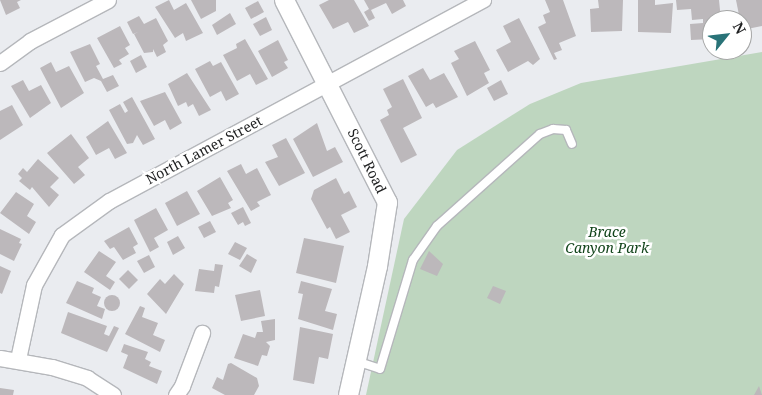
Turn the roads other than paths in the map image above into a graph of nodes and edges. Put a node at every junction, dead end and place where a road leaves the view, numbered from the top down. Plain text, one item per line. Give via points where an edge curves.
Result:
1 (108, 0) edge
2 (284, 0) edge
3 (483, 0) edge
4 (0, 63) edge
5 (328, 83) junction
6 (572, 144) dead end
7 (202, 333) dead end
8 (0, 358) edge
9 (18, 359) junction
10 (356, 361) junction
11 (113, 395) edge
12 (176, 395) edge
13 (348, 395) edge

1 - 4 street via 30,41
2 - 5 street, Scott Road
3 - 5 street, North Lamer Street
5 - 9 street, North Lamer Street via 109,201 62,235 34,285
5 - 10 street, Scott Road via 387,202
6 - 10 lane via 566,130 540,134 437,226 412,260 380,369
7 - 12 street
8 - 9 street
9 - 11 street via 87,378
10 - 13 street, Scott Road

